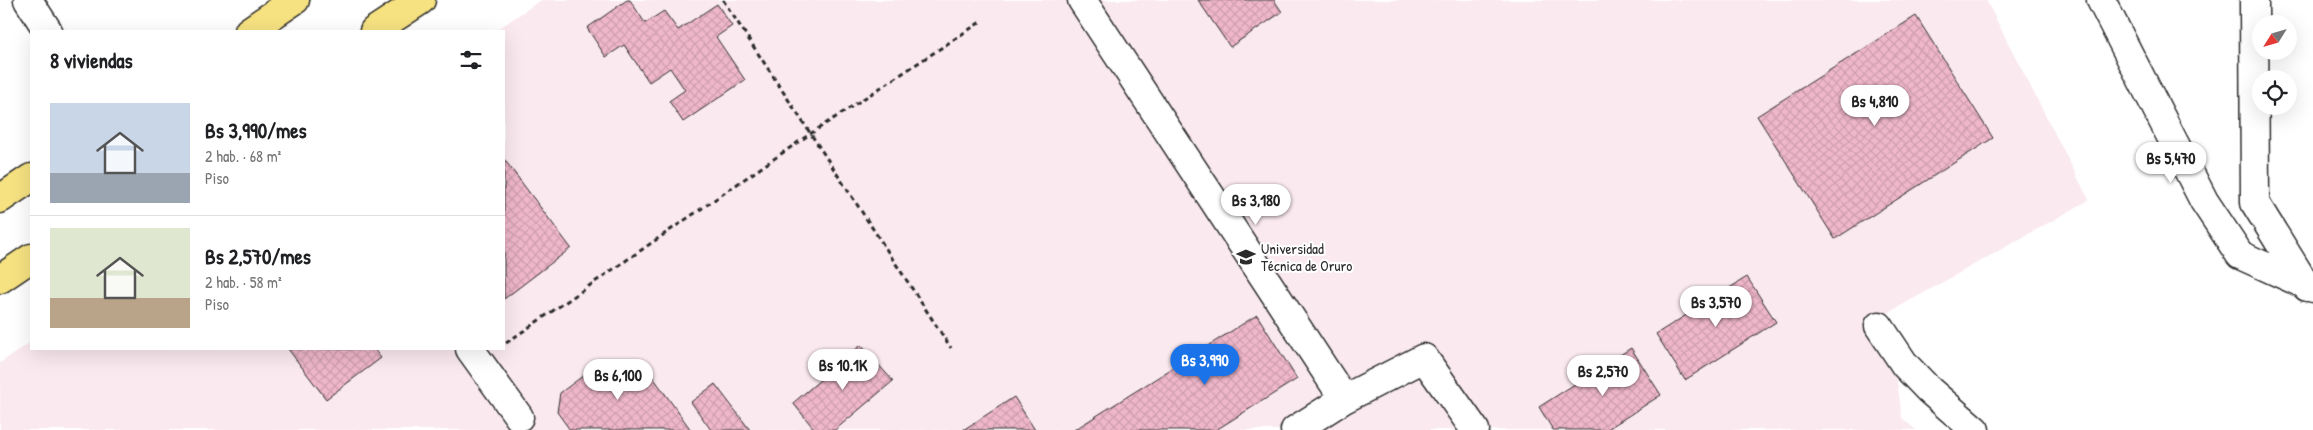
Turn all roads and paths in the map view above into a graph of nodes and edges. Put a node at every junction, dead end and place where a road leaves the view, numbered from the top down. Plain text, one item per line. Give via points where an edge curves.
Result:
1 (28, 0) edge
2 (295, 0) edge
3 (421, 0) edge
4 (723, 0) edge
5 (1082, 0) edge
6 (2101, 0) edge
7 (2254, 0) edge
8 (982, 21) dead end
9 (47, 30) edge
10 (250, 30) edge
11 (376, 30) edge
12 (810, 134) junction
13 (30, 179) edge
14 (0, 199) edge
15 (30, 259) edge
16 (0, 279) edge
17 (2310, 288) edge
18 (1879, 326) dead end
19 (506, 343) dead end
20 (951, 348) dead end
21 (471, 350) edge
22 (1344, 399) junction
23 (519, 417) dead end
24 (1295, 430) edge
25 (1475, 430) edge
26 (1975, 430) edge

1 - 9 street
2 - 10 highway
3 - 11 highway
4 - 12 path
5 - 22 street
6 - 17 street via 2204,201 2240,255
7 - 17 street via 2255,203
8 - 12 path
12 - 19 path
12 - 20 path
13 - 14 highway
15 - 16 highway
18 - 26 street via 1905,365
21 - 23 street
22 - 24 street
22 - 25 street via 1424,358

